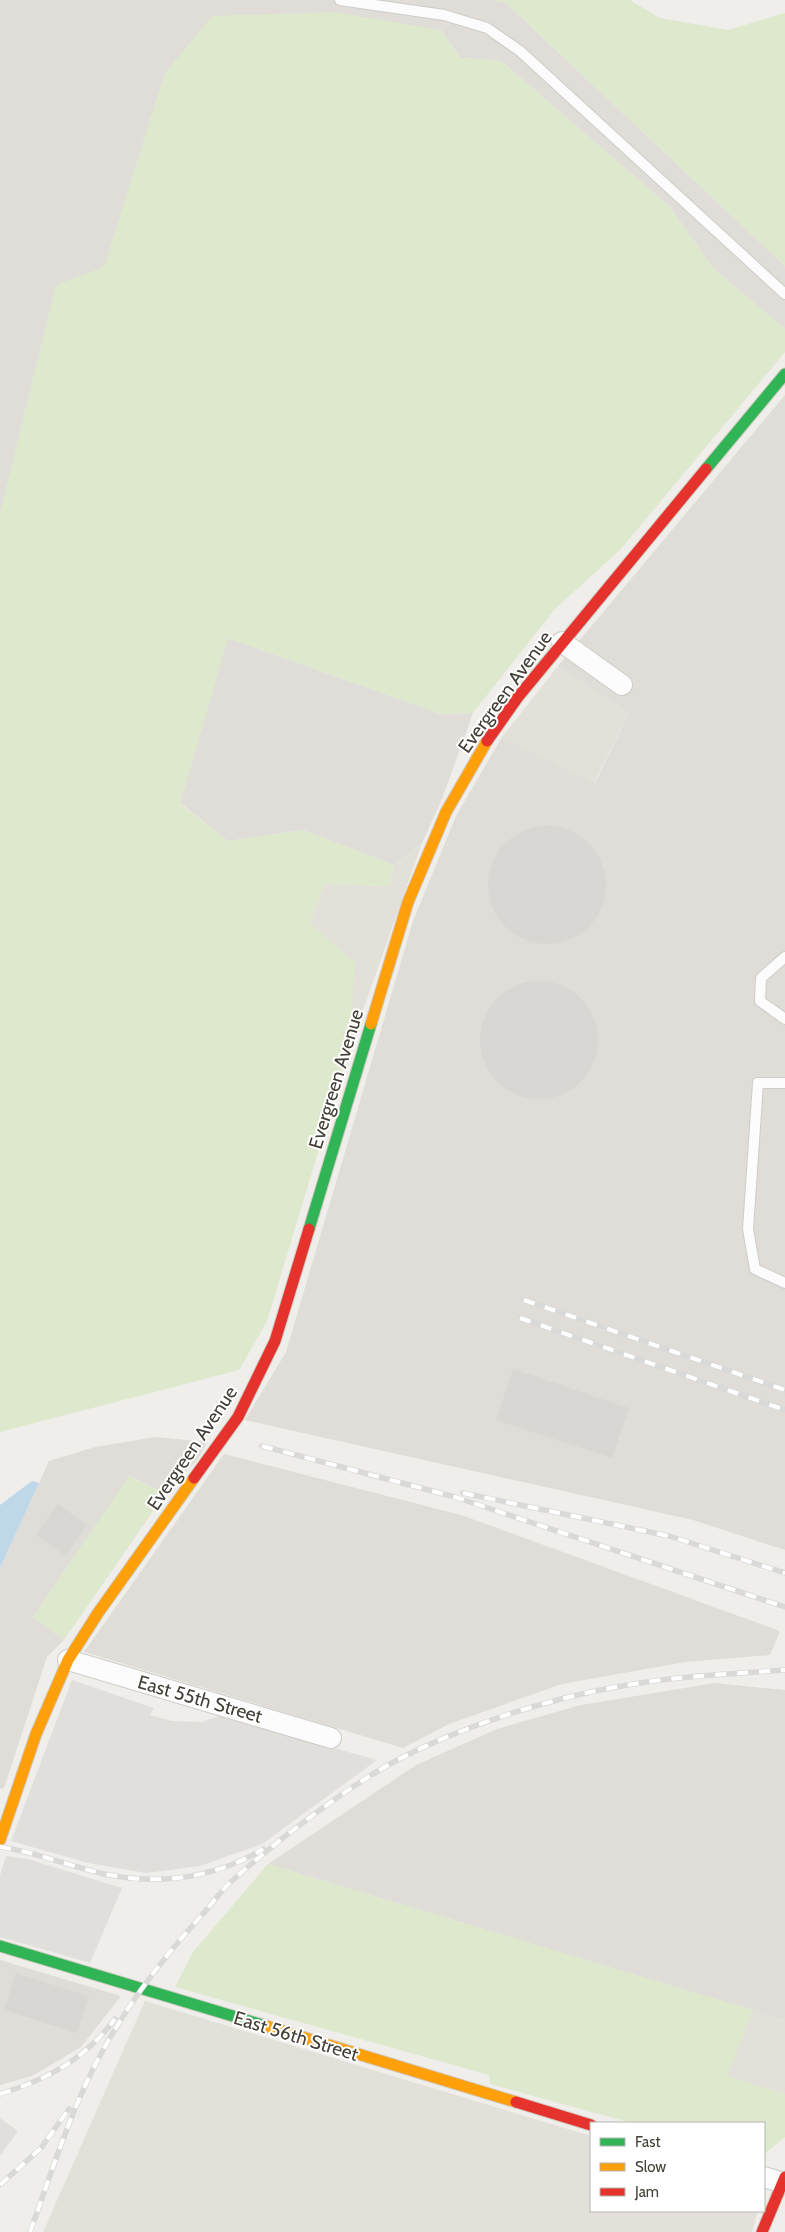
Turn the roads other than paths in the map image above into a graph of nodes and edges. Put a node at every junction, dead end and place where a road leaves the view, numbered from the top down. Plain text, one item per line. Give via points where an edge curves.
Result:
1 (340, 0) edge
2 (785, 294) edge
3 (785, 374) edge
4 (562, 642) junction
5 (622, 685) dead end
6 (785, 957) edge
7 (785, 1019) edge
8 (785, 1084) edge
9 (785, 1284) edge
10 (68, 1660) junction
11 (332, 1738) dead end
12 (5, 1811) edge
13 (0, 1840) edge
14 (0, 1946) edge
15 (590, 2125) edge
16 (777, 2179) edge
17 (762, 2232) edge

1 - 2 lane via 444,15 487,28 520,51
3 - 4 street, Evergreen Avenue
4 - 5 street
4 - 10 street, Evergreen Avenue via 491,733 432,841 408,902 275,1341 255,1385 224,1439
6 - 7 lane via 761,978 760,1001
8 - 9 lane via 758,1082 748,1229 755,1269
10 - 11 street, East 55th Street
10 - 12 street, Evergreen Avenue
12 - 13 street, Evergreen Avenue
14 - 15 street, East 56th Street
16 - 17 street

